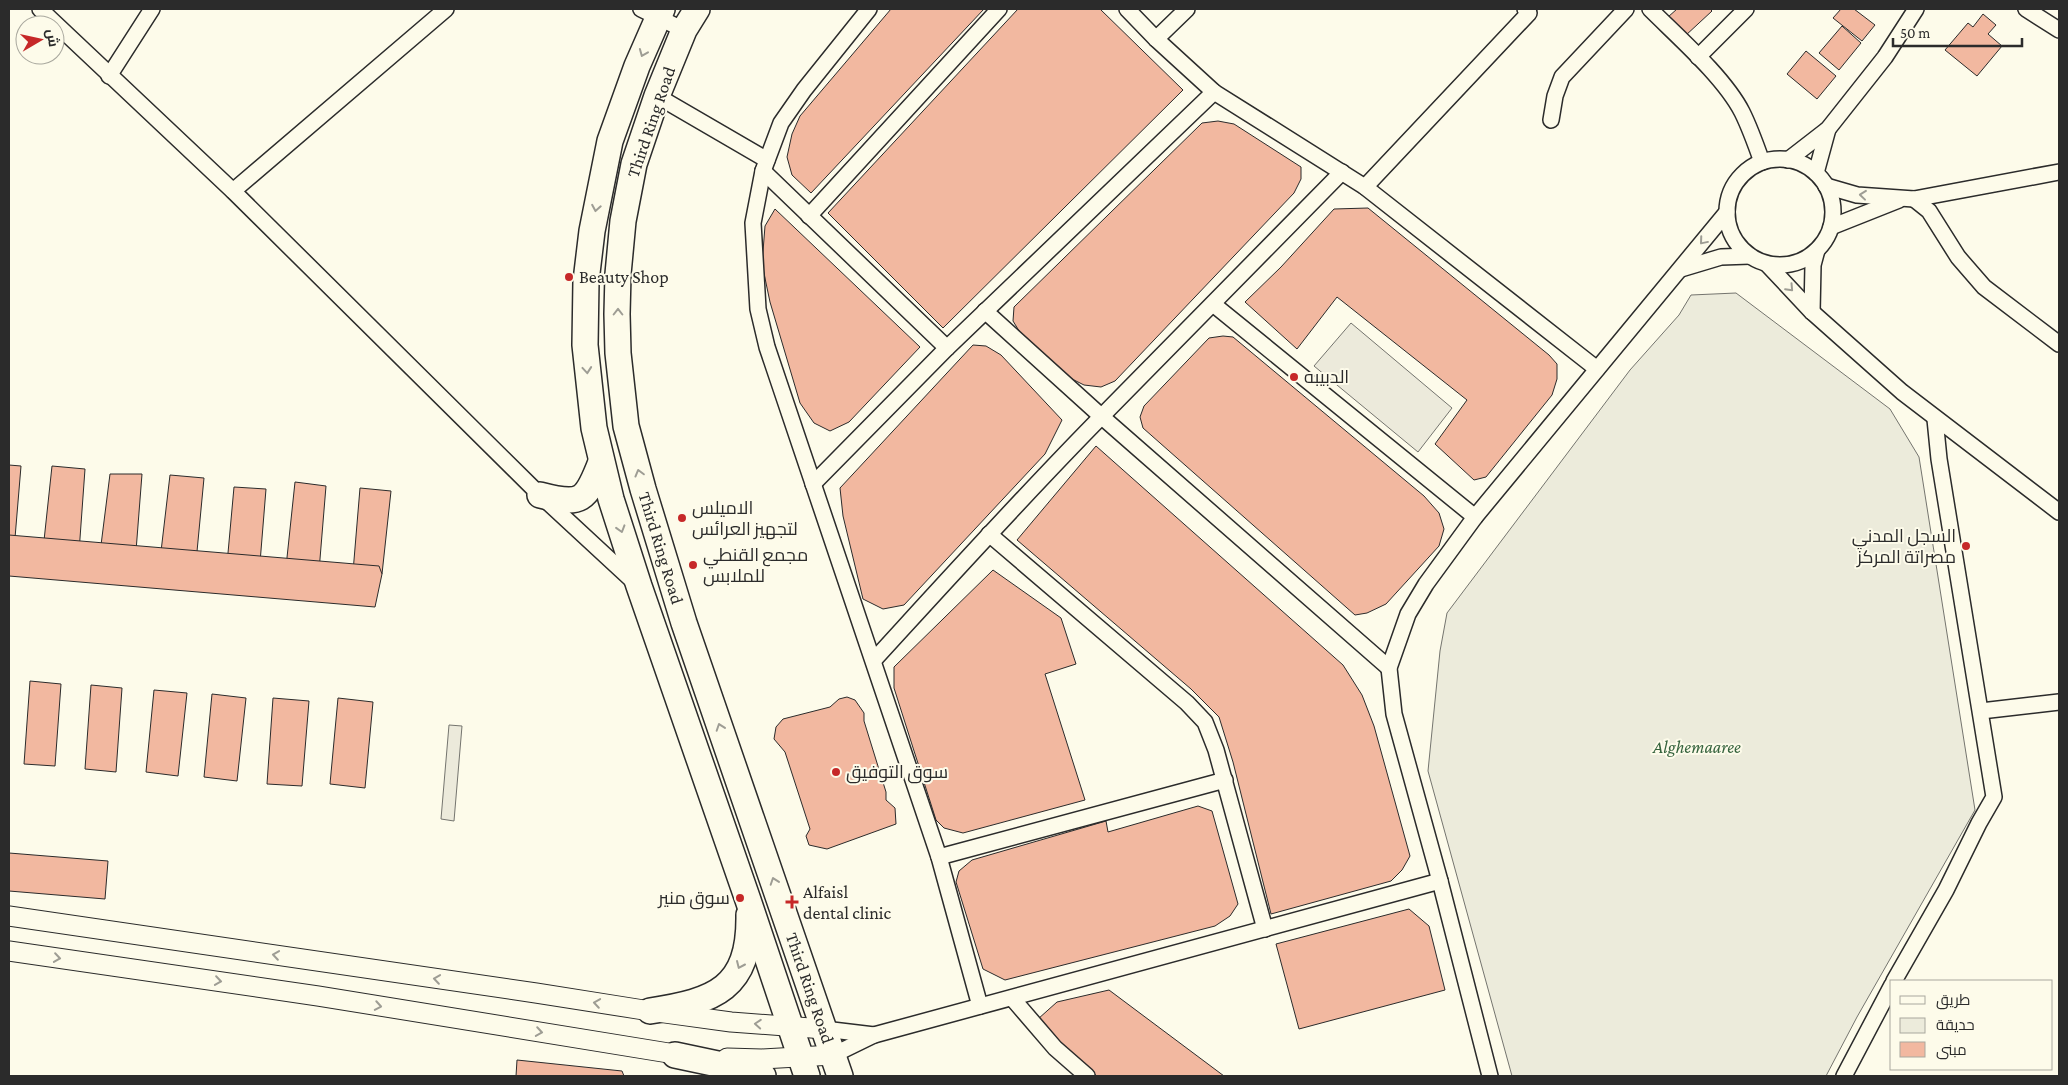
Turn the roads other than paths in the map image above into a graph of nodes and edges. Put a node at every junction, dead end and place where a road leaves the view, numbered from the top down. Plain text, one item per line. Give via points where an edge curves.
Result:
1 (40, 9) edge
2 (152, 9) edge
3 (446, 9) edge
4 (697, 9) edge
5 (869, 9) edge
6 (999, 9) edge
7 (1127, 9) edge
8 (1187, 9) edge
9 (1626, 9) edge
10 (1650, 9) edge
11 (1746, 9) edge
12 (1916, 9) edge
13 (2026, 9) edge
14 (1529, 10) edge
15 (654, 11) edge
16 (684, 30) junction
17 (2059, 30) edge
18 (1156, 39) junction
19 (1698, 57) junction
20 (109, 76) junction
21 (1214, 92) junction
22 (657, 96) junction
23 (1551, 120) dead end
24 (1828, 129) junction
25 (1788, 160) junction
26 (1762, 162) junction
27 (765, 165) junction
28 (1342, 172) junction
29 (1816, 173) junction
30 (2056, 176) edge
31 (1826, 186) junction
32 (1365, 187) junction
33 (233, 190) junction
34 (1908, 198) junction
35 (1727, 212) junction
36 (809, 216) junction
37 (1831, 227) junction
38 (1817, 250) junction
39 (1750, 256) junction
40 (1767, 264) junction
41 (1679, 269) junction
42 (1213, 304) junction
43 (985, 311) junction
44 (1812, 312) junction
45 (2059, 344) edge
46 (947, 348) junction
47 (1597, 369) junction
48 (1101, 416) junction
49 (1935, 419) junction
50 (601, 462) junction
51 (813, 484) junction
52 (540, 495) junction
53 (2059, 512) edge
54 (1475, 516) junction
55 (989, 534) junction
56 (639, 586) junction
57 (874, 660) junction
58 (1390, 668) junction
59 (2059, 702) edge
60 (1981, 711) junction
61 (1225, 780) junction
62 (939, 857) junction
63 (1440, 882) junction
64 (748, 900) junction
65 (9, 916) edge
66 (1265, 929) junction
67 (9, 951) edge
68 (1895, 980) edge
69 (1890, 989) edge
70 (1012, 998) junction
71 (980, 1006) junction
72 (650, 1011) junction
73 (791, 1026) junction
74 (824, 1029) junction
75 (874, 1035) junction
76 (675, 1055) junction
77 (836, 1065) edge
78 (803, 1067) edge
79 (763, 1076) edge
80 (1087, 1076) edge
81 (1490, 1076) edge
82 (1844, 1076) edge

1 - 20 street
2 - 20 street
3 - 33 street
4 - 16 main road, Third Ring Road
5 - 27 street via 781,123
6 - 36 street
7 - 18 street
8 - 18 street
9 - 23 street via 1562,77
10 - 19 street
11 - 19 street
12 - 24 street via 1885,57
13 - 17 street
14 - 32 street
15 - 16 street
15 -> 50 main road, Third Ring Road via 610,141 592,231 586,281 585,345
16 - 22 main road, Third Ring Road
18 - 21 street
19 - 26 street via 1741,110
20 - 33 street
21 - 28 street
21 - 43 street
22 - 27 street
74 -> 22 main road, Third Ring Road via 684,623 626,426 618,353 618,274 623,221 634,164
24 - 25 street
24 - 29 street
25 - 26 street
25 - 29 street
26 - 35 street via 1736,181 1729,196
27 - 36 street
27 - 51 street via 752,222 758,309 767,347
28 - 32 street
28 - 42 street
29 - 31 street
30 - 34 street
34 -> 31 street via 1857,195
31 - 37 street via 1832,201
32 - 47 street
33 - 52 street
34 - 37 street
34 - 45 street via 1929,211 1958,257 1984,287
35 - 39 street via 1729,228 1737,244
35 -> 41 street
36 - 46 street
37 - 38 street
38 - 40 street via 1802,260 1785,265
38 - 44 street via 1813,265
39 - 40 street
39 - 41 street via 1721,257
40 -> 44 street
41 - 47 street
42 - 48 street
42 - 54 street
43 - 46 street
43 - 48 street
44 - 49 street
46 - 51 street
47 - 54 street
48 - 55 street
48 - 58 street
49 - 53 street
49 - 60 street via 1938,459
50 - 52 main road via 591,488 582,498
50 -> 56 main road, Third Ring Road
51 - 57 street
52 - 56 street
54 - 58 street via 1408,614
55 - 57 street
55 - 61 street via 1205,722
56 - 64 main road, Third Ring Road
57 - 62 street
58 - 63 street via 1394,714
59 - 60 street
60 - 68 street via 1994,797
61 - 62 street
61 - 66 street
62 - 71 street
63 - 66 street
63 - 81 street
64 -> 72 main road via 747,946 742,965 732,981 704,1000
64 - 73 main road, Third Ring Road
72 -> 65 street
66 - 70 street
67 -> 76 street via 318,996
69 - 82 street
70 - 71 street
70 - 80 street via 1055,1048
71 - 75 street
73 -> 72 street
73 - 74 street
73 - 78 main road, Third Ring Road
74 - 75 street
74 - 77 main road, Third Ring Road
75 - 77 street
76 - 78 street via 762,1059
76 - 79 main road
77 - 78 street

